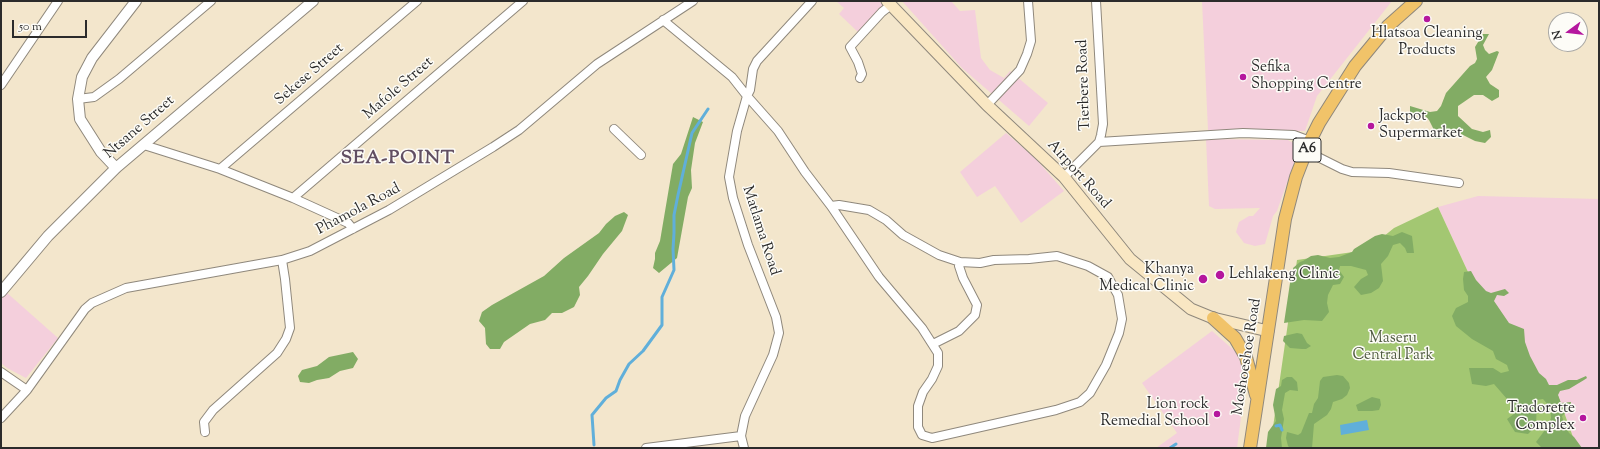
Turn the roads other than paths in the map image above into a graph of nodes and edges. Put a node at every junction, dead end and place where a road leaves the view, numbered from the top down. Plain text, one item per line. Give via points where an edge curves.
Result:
1 (58, 1) edge
2 (136, 1) edge
3 (211, 1) edge
4 (313, 1) edge
5 (417, 1) edge
6 (523, 1) edge
7 (693, 1) edge
8 (812, 1) edge
9 (1028, 1) edge
10 (1096, 1) edge
11 (1416, 1) edge
12 (889, 3) edge
13 (663, 20) junction
14 (860, 78) dead end
15 (1, 85) edge
16 (747, 96) junction
17 (78, 99) junction
18 (987, 105) junction
19 (614, 129) dead end
20 (1099, 142) junction
21 (144, 145) junction
22 (1308, 146) junction
23 (641, 155) dead end
24 (116, 168) junction
25 (220, 170) junction
26 (1064, 177) junction
27 (1459, 183) dead end
28 (293, 198) junction
29 (831, 206) junction
30 (353, 229) junction
31 (282, 260) junction
32 (960, 262) junction
33 (1, 292) edge
34 (1213, 318) junction
35 (1268, 332) junction
36 (933, 344) junction
37 (1, 372) edge
38 (27, 390) junction
39 (1258, 400) junction
40 (1, 418) edge
41 (205, 432) dead end
42 (741, 436) junction
43 (646, 448) edge
44 (744, 448) edge
45 (1250, 448) edge

1 - 15 street
2 - 17 street via 92,58 82,77
3 - 17 street via 119,79 94,97
4 - 21 street, Ntsane Street
5 - 25 street, Sekese Street
6 - 28 street, Mafole Street
7 - 13 street, Phamola Road
8 - 16 street, Matlama Road via 757,61
9 - 18 street via 1031,41 1027,54 1020,70
10 - 20 street, Tierbere Road via 1103,124
11 - 22 main road, Moshoeshoe Road / A6 via 1388,26 1356,66 1319,123
12 - 14 street via 850,47 862,74
12 - 18 main road, Airport Road
13 - 16 street via 732,77
13 - 30 street, Phamola Road via 597,64 519,130 426,189
16 - 29 street via 778,131
16 - 42 street, Matlama Road via 737,131 729,177 748,245 776,317 779,333 773,355 745,416
17 - 24 street via 80,119 101,152
18 - 26 main road, Airport Road
19 - 23 street
20 - 22 street via 1243,133 1294,135
20 - 26 street, Tierbere Road
21 - 24 street, Ntsane Street
21 - 25 street
22 - 27 street via 1342,169 1352,172 1389,173
22 - 35 main road, Moshoeshoe Road / A6 via 1296,177 1285,219
24 - 33 street, Ntsane Street via 48,236
25 - 28 street
26 - 34 main road, Airport Road via 1130,259 1191,309
28 - 30 street via 348,223
29 - 32 street via 869,210 886,220 903,235 939,255
29 - 36 street via 879,277
30 - 31 street, Phamola Road via 310,251
31 - 38 street, Phamola Road via 126,288 92,303 85,309
31 - 41 street via 290,328 286,339 276,353 213,410 204,422
32 - 36 street via 963,278 977,305 975,315 959,331
32 - 36 street via 980,264 994,260 1057,256 1088,266 1108,277 1118,295 1122,319 1119,333 1106,365 1090,393 1080,402 1056,410 932,438 922,435 918,427 918,406 938,366 938,353
34 - 35 main road, Airport Road
34 - 39 main road via 1235,338 1246,357
35 - 39 main road, Moshoeshoe Road / A6
37 - 38 street
38 - 40 street, Phamola Road
39 - 45 main road, Moshoeshoe Road / A6
42 - 43 street
42 - 44 street, Matlama Road

